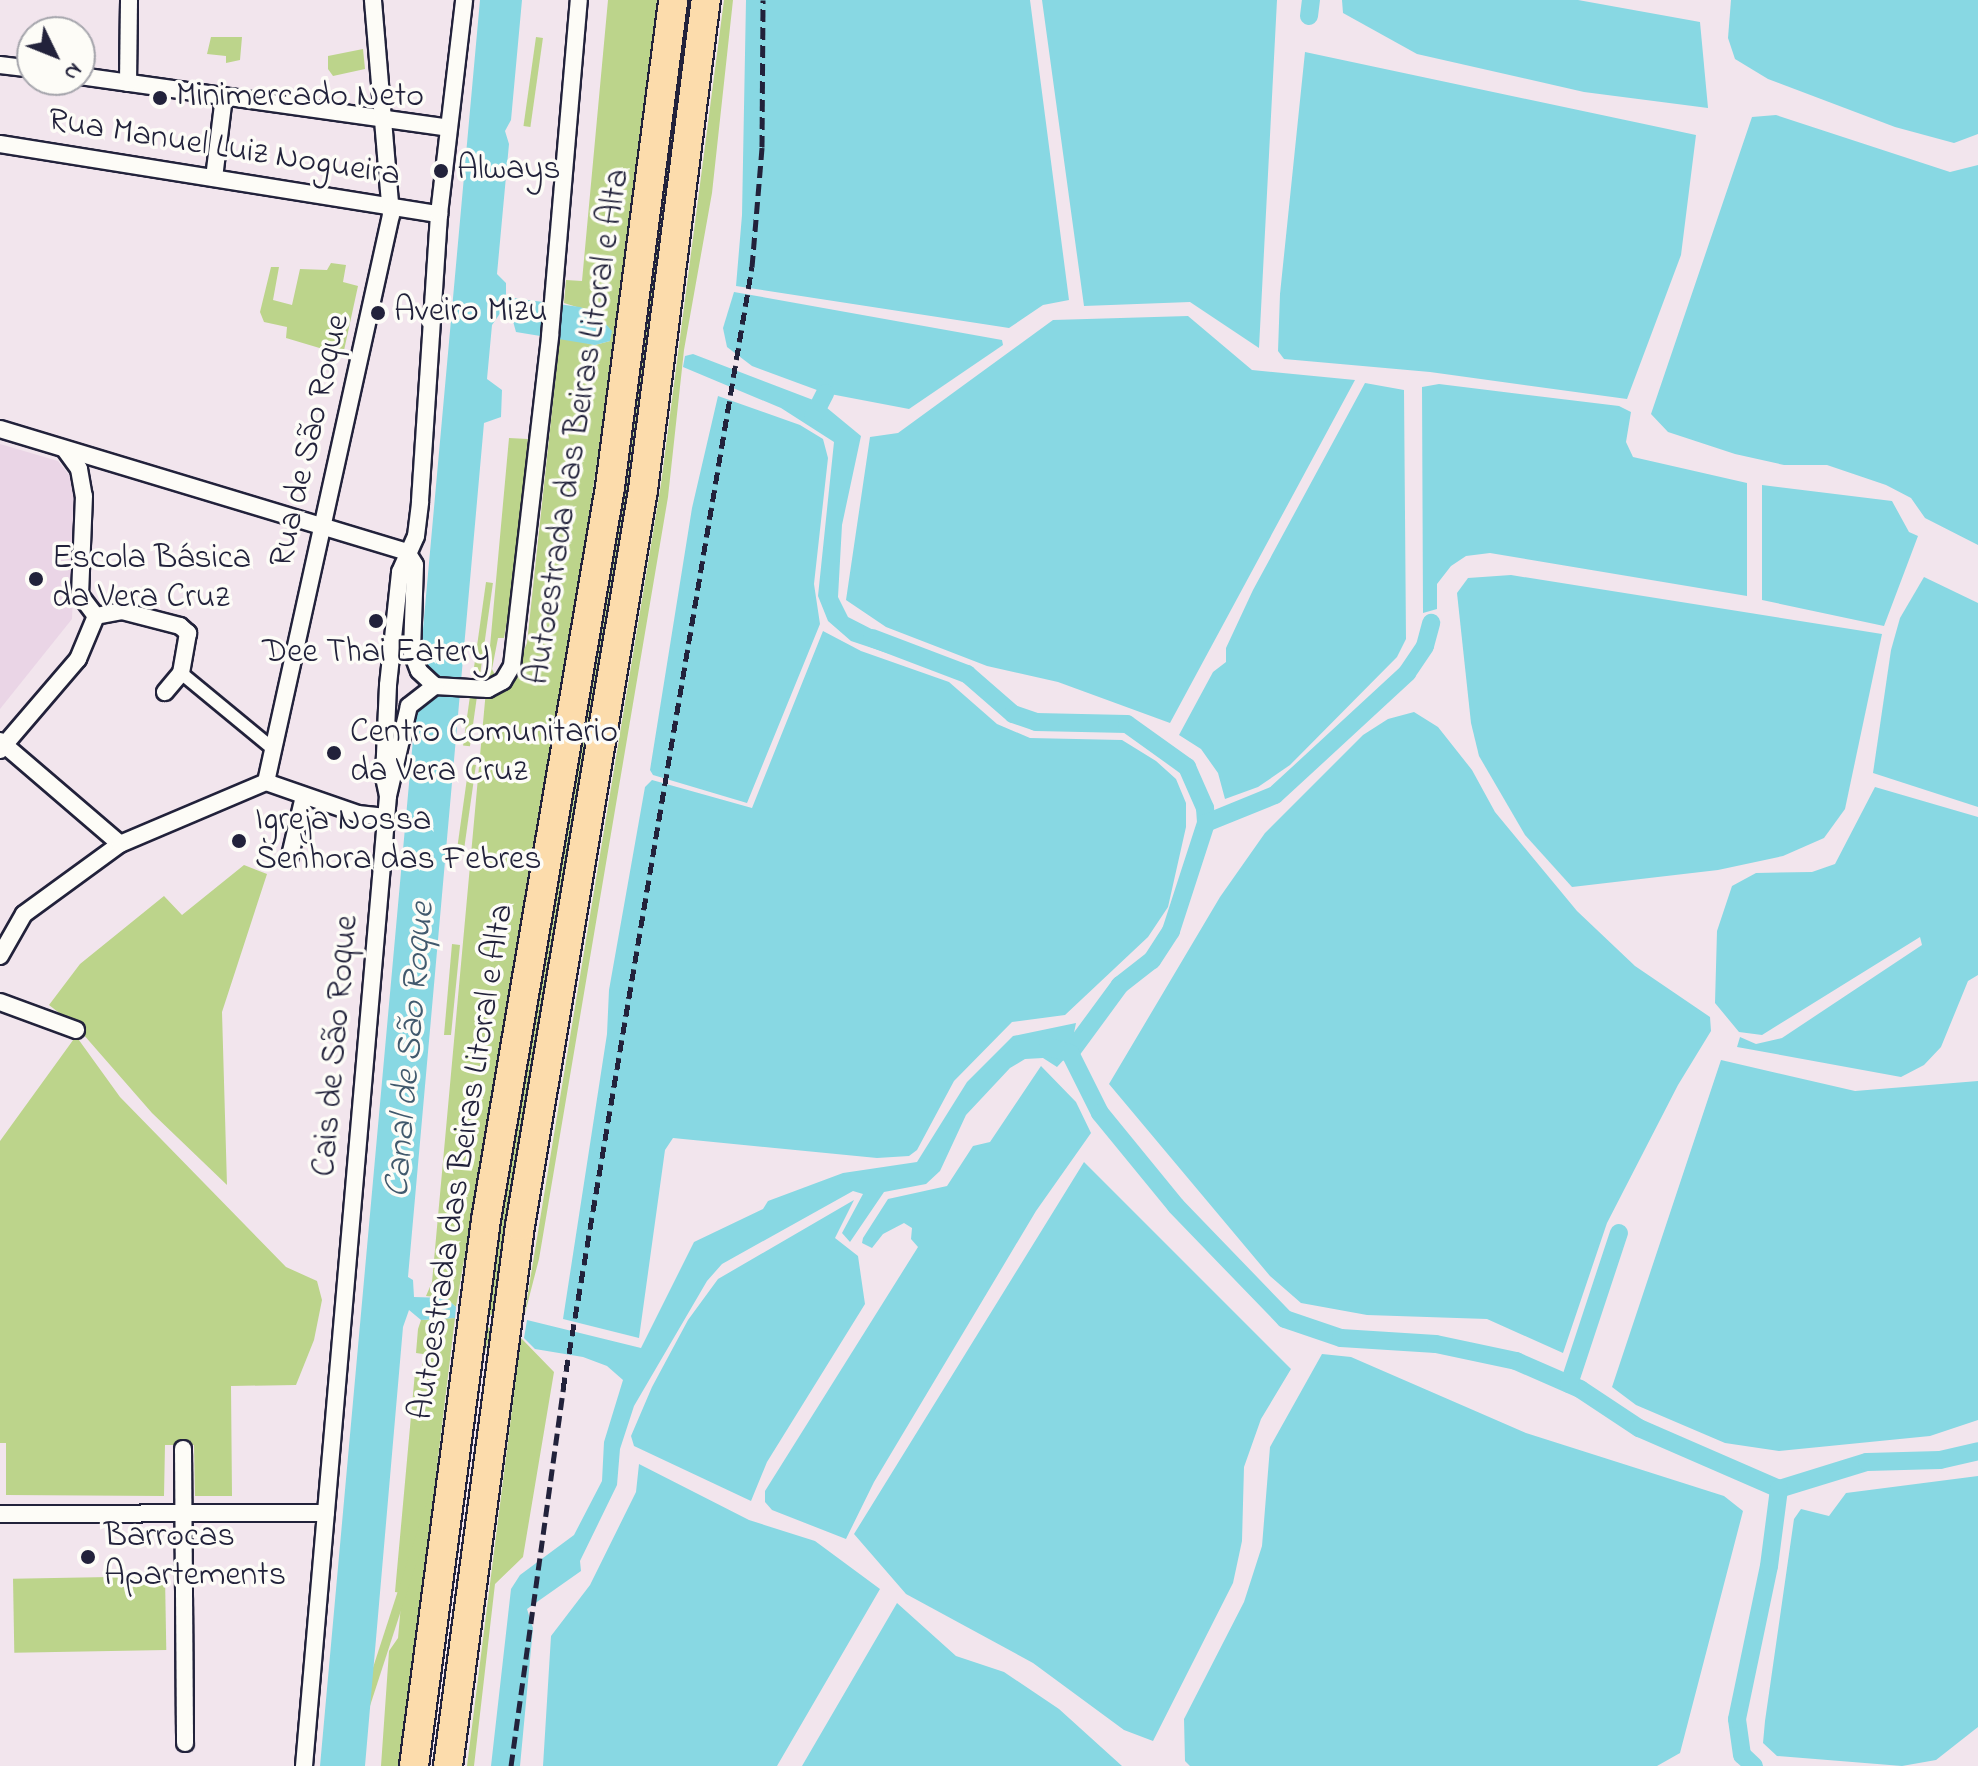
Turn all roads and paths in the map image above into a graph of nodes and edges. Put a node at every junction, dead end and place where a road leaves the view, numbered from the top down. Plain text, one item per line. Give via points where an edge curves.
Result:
1 (129, 0) edge
2 (373, 0) edge
3 (464, 0) edge
4 (579, 0) edge
5 (673, 0) edge
6 (706, 0) edge
7 (96, 78) edge
8 (128, 83) junction
9 (224, 97) junction
10 (386, 119) junction
11 (448, 128) junction
12 (0, 144) edge
13 (214, 178) junction
14 (392, 206) junction
15 (439, 214) junction
16 (0, 429) edge
17 (66, 451) junction
18 (321, 526) junction
19 (407, 552) junction
20 (96, 616) junction
21 (181, 673) junction
22 (435, 686) junction
23 (165, 692) dead end
24 (1, 745) edge
25 (272, 748) junction
26 (266, 782) junction
27 (304, 796) junction
28 (388, 796) junction
29 (386, 817) junction
30 (120, 844) junction
31 (289, 860) dead end
32 (0, 956) edge
33 (0, 1002) edge
34 (76, 1030) dead end
35 (183, 1449) dead end
36 (326, 1513) junction
37 (0, 1514) edge
38 (184, 1516) junction
39 (185, 1743) dead end
40 (304, 1766) edge
41 (414, 1766) edge
42 (448, 1766) edge

1 - 8 street
2 - 10 street, Rua de São Roque
3 - 11 street, Cais de São Roque
4 - 22 street via 550,336 509,674 497,687
5 - 41 highway, Autoestrada das Beiras Litoral e Alta via 610,487 486,1220
6 - 42 highway, Autoestrada das Beiras Litoral e Alta via 643,490 520,1226
7 - 8 street
8 - 9 street
9 - 10 street
9 - 13 street
10 - 11 street
10 - 14 street, Rua de São Roque
11 - 15 street, Cais de São Roque
12 - 13 street, Rua Manuel Luiz Nogueira
13 - 14 street, Rua Manuel Luiz Nogueira
14 - 15 street, Rua Manuel Luiz Nogueira
14 - 18 street, Rua de São Roque
15 - 19 street, Cais de São Roque via 420,501 416,536
16 - 17 street
17 - 18 street
17 - 20 street via 79,469 84,496 80,595
18 - 19 street
18 - 25 street, Rua de São Roque
19 - 22 street via 415,565 412,653 419,671
19 - 28 street, Cais de São Roque via 400,572 388,685
20 - 21 street via 122,611 180,626 188,633
20 - 24 street via 78,659
21 - 23 street
21 - 25 street
22 - 28 street via 409,706
24 - 30 street
25 - 26 street, Rua de São Roque
26 - 27 street
26 - 30 street
27 - 29 street via 358,814
27 - 31 street
28 - 29 street, Cais de São Roque
29 - 36 street, Cais de São Roque
30 - 32 street via 24,914
33 - 34 street
35 - 38 street
36 - 38 street
36 - 40 street, Cais de São Roque
37 - 38 street
38 - 39 street

